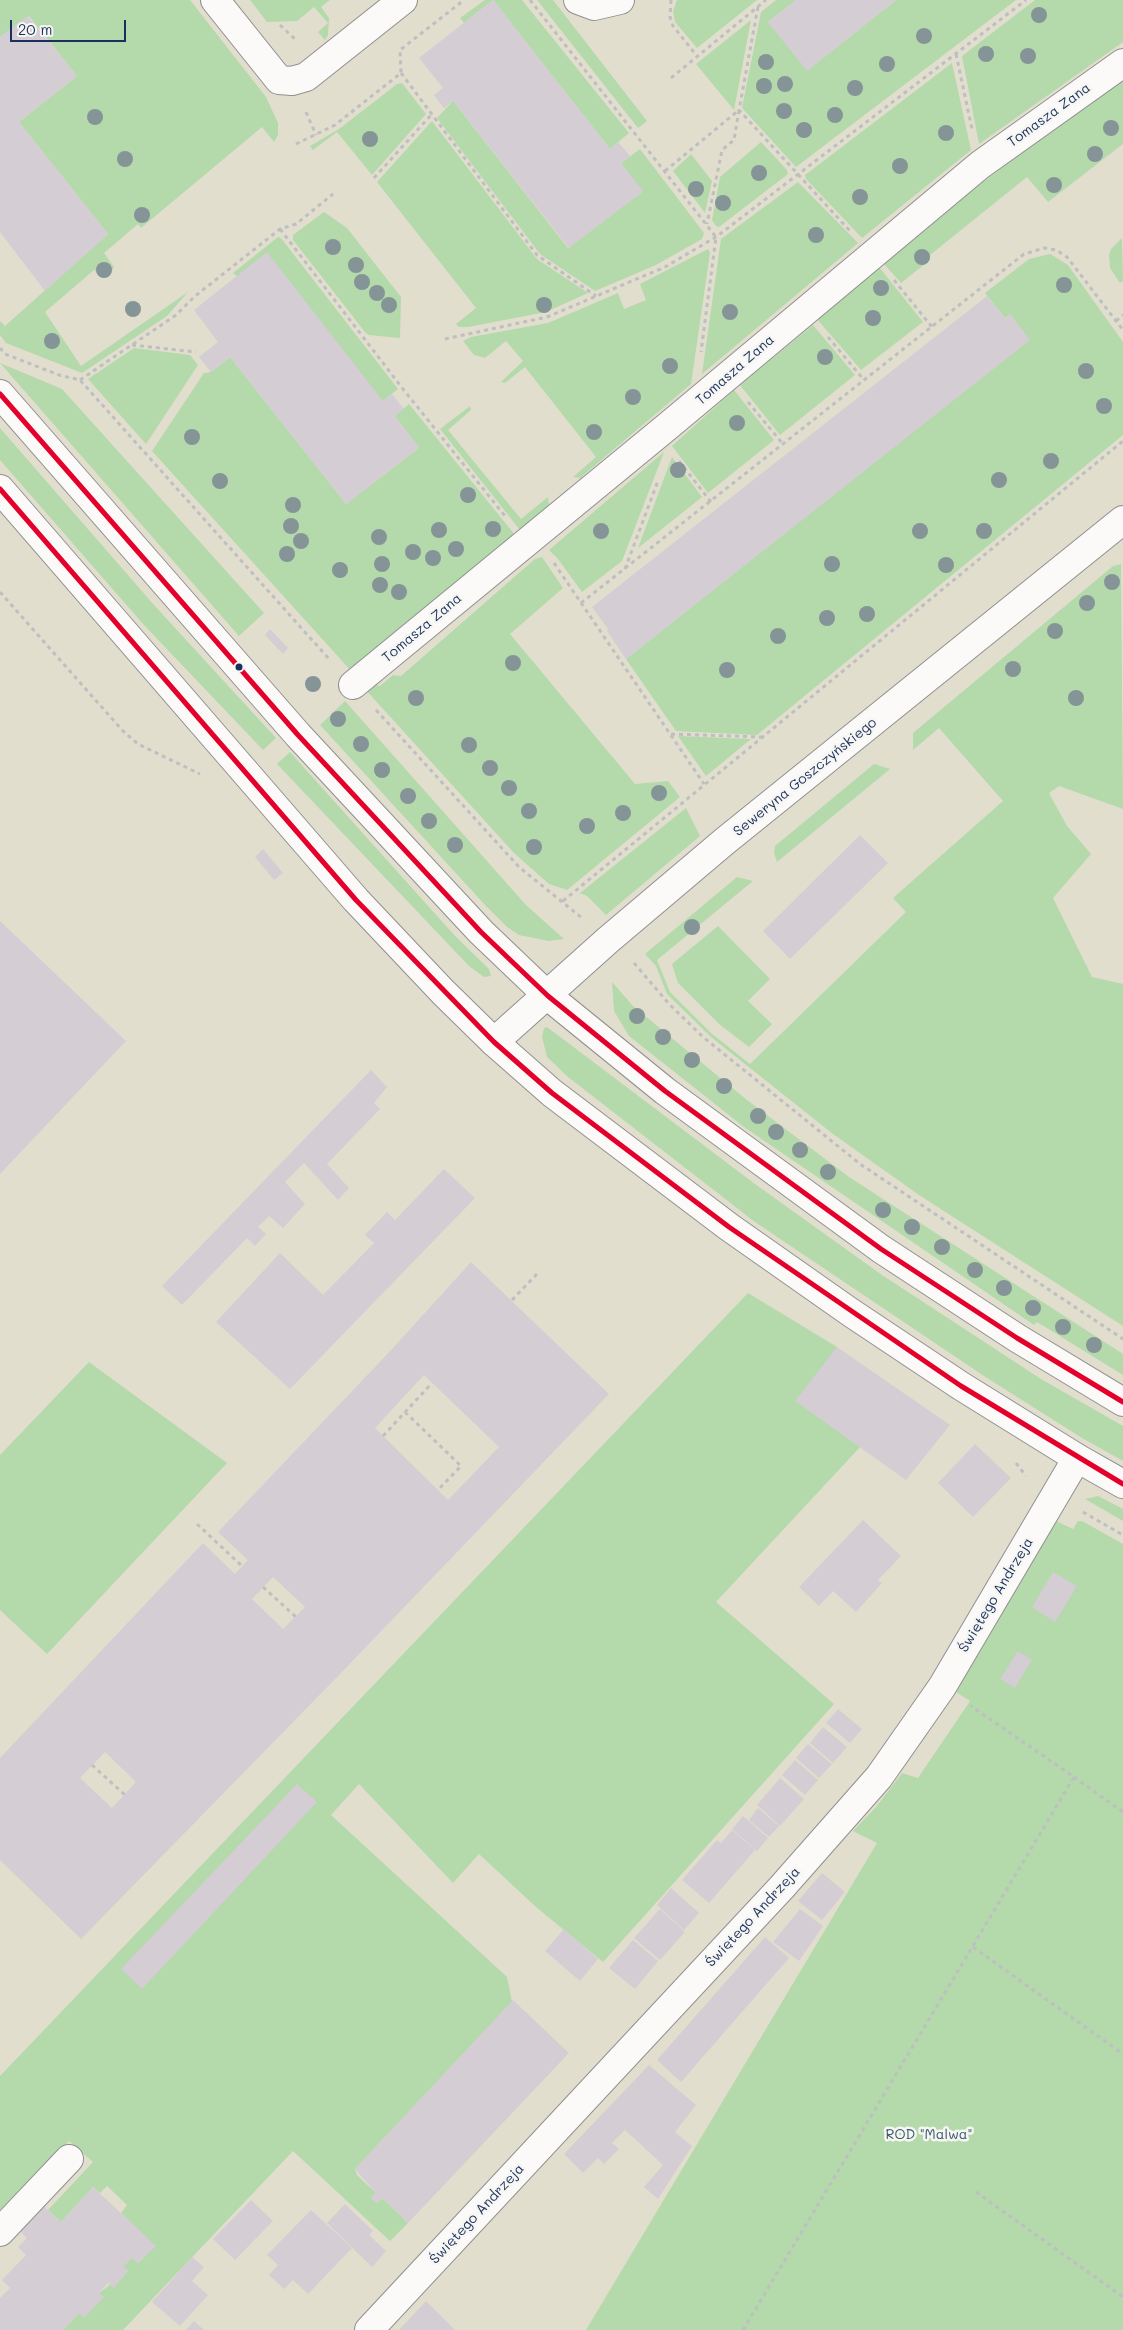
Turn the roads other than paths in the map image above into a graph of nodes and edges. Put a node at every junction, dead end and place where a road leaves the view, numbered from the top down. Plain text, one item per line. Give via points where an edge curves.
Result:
1 (215, 0) edge
2 (403, 0) edge
3 (578, 0) edge
4 (620, 0) edge
5 (1123, 63) edge
6 (0, 394) edge
7 (0, 489) edge
8 (1123, 520) edge
9 (353, 685) road end
10 (548, 996) junction
11 (494, 1042) junction
12 (1123, 1402) edge
13 (1077, 1458) junction
14 (1123, 1484) edge
15 (69, 2159) dead end
16 (0, 2232) edge
17 (369, 2330) edge

1 - 2 street via 279,80 292,81 306,77
3 - 4 street via 594,6
5 - 9 street, Tomasza Zana via 980,165
6 - 10 street via 298,735 481,932
7 - 11 street via 356,900
8 - 10 street, Seweryna Goszczyńskiego via 725,841 608,940
10 - 11 street, Seweryna Goszczyńskiego
10 - 12 street via 665,1091 881,1249 1031,1347
11 - 13 street via 552,1093 729,1227 937,1370
13 - 14 street
13 - 17 street, Świętego Andrzeja via 942,1686 879,1777 782,1887
15 - 16 street

